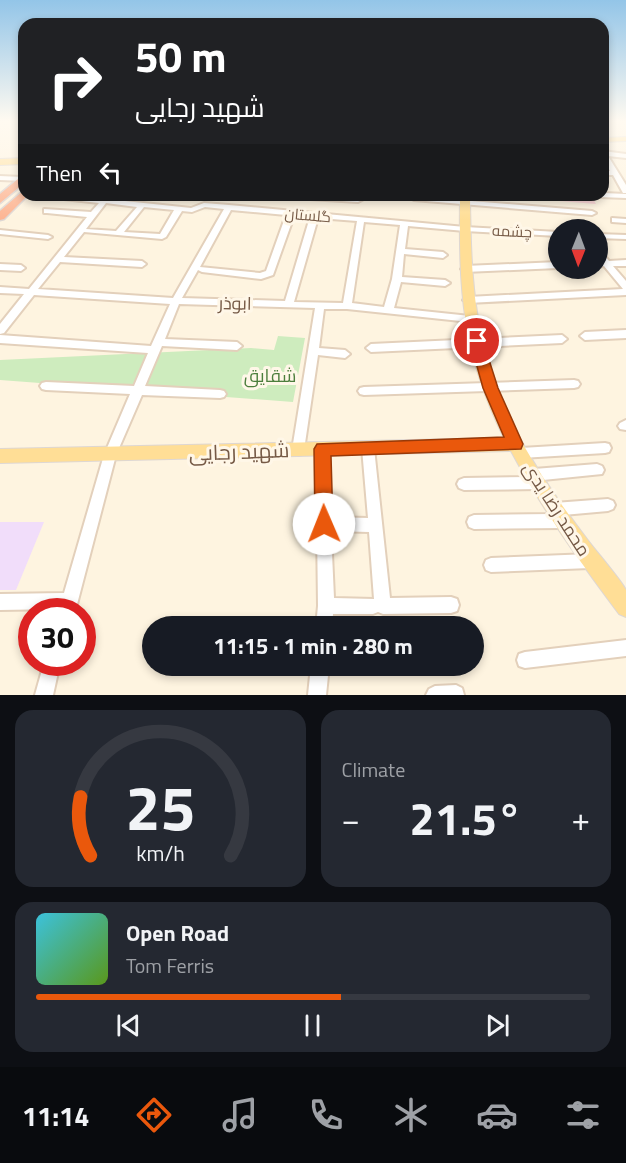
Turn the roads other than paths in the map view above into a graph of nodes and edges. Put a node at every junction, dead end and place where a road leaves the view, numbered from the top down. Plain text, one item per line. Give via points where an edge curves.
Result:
1 (609, 154) edge
2 (18, 155) edge
3 (0, 156) edge
4 (626, 156) edge
5 (18, 161) edge
6 (0, 162) edge
7 (609, 163) edge
8 (609, 173) edge
9 (615, 173) junction
10 (0, 178) edge
11 (18, 180) edge
12 (18, 186) edge
13 (18, 187) edge
14 (18, 189) edge
15 (626, 191) edge
16 (609, 195) edge
17 (626, 196) edge
18 (18, 199) edge
19 (0, 201) edge
20 (104, 201) joint
21 (358, 201) edge
22 (465, 201) edge
23 (483, 201) edge
24 (142, 205) junction
25 (0, 206) edge
26 (229, 207) junction
27 (179, 209) junction
28 (46, 211) dead end
29 (0, 212) edge
30 (291, 213) junction
31 (592, 213) dead end
32 (93, 215) junction
33 (315, 215) junction
34 (0, 217) edge
35 (358, 219) junction
36 (615, 220) dead end
37 (626, 221) edge
38 (404, 223) junction
39 (465, 229) junction
40 (87, 231) dead end
41 (0, 232) edge
42 (548, 233) edge
43 (118, 234) junction
44 (608, 236) edge
45 (48, 237) dead end
46 (626, 237) edge
47 (401, 251) junction
48 (443, 255) dead end
49 (58, 259) junction
50 (626, 263) edge
51 (142, 264) dead end
52 (608, 264) edge
53 (548, 266) edge
54 (0, 267) edge
55 (21, 268) dead end
56 (202, 269) dead end
57 (465, 269) junction
58 (608, 270) edge
59 (397, 279) junction
60 (445, 283) dead end
61 (626, 287) edge
62 (0, 290) edge
63 (626, 292) edge
64 (30, 294) junction
65 (468, 300) junction
66 (176, 301) junction
67 (289, 303) junction
68 (320, 305) junction
69 (347, 306) junction
70 (388, 310) junction
71 (470, 319) junction
72 (0, 331) edge
73 (626, 334) edge
74 (585, 336) dead end
75 (0, 339) edge
76 (562, 339) dead end
77 (477, 341) junction
78 (157, 346) junction
79 (237, 346) dead end
80 (371, 348) dead end
81 (313, 351) junction
82 (345, 354) dead end
83 (574, 384) dead end
84 (46, 386) dead end
85 (490, 388) junction
86 (138, 390) junction
87 (364, 391) dead end
88 (220, 394) dead end
89 (368, 448) junction
90 (518, 448) junction
91 (605, 448) dead end
92 (322, 449) junction
93 (298, 450) junction
94 (110, 455) junction
95 (0, 456) edge
96 (597, 470) dead end
97 (536, 479) junction
98 (464, 484) dead end
99 (608, 505) dead end
100 (558, 515) junction
101 (474, 522) dead end
102 (331, 524) dead end
103 (375, 525) junction
104 (590, 561) junction
105 (491, 565) dead end
106 (70, 598) edge
107 (623, 598) edge
108 (0, 602) edge
109 (18, 603) edge
110 (451, 605) dead end
111 (326, 606) junction
112 (373, 606) dead end
113 (325, 616) edge
114 (626, 648) edge
115 (525, 660) dead end
116 (49, 676) edge
117 (319, 676) edge
118 (456, 694) edge
119 (44, 695) edge
120 (317, 695) edge
121 (435, 695) edge

1 - 4 street
2 - 3 main road
5 - 6 main road
7 - 9 street
8 - 9 street
9 - 15 street
10 - 11 street
12 - 19 highway
13 - 25 highway
14 - 29 highway
16 - 17 street
18 - 34 highway
20 - 24 street, گلستان
20 - 32 street
21 - 35 street
22 - 39 main road, محمد رضا یدی
23 - 31 street
24 - 27 street, گلستان
24 - 43 street
26 - 27 street, گلستان via 202,205 195,210
26 - 30 street, گلستان
26 - 66 street
27 - 43 street via 162,237
28 - 32 street
30 - 33 street, گلستان
30 - 56 street via 270,273 261,276
32 - 49 street
33 - 35 street, گلستان
33 - 67 street
35 - 38 street, گلستان
35 - 69 street
36 - 37 street
38 - 39 street, گلستان
38 - 47 street
39 - 42 street, چشمه
39 - 57 main road, محمد رضا یدی
40 - 43 street
41 - 45 street
44 - 46 street
47 - 48 street
47 - 59 street
49 - 51 street
49 - 64 street
50 - 52 street
53 - 57 street
54 - 55 street
57 - 65 main road, محمد رضا یدی
58 - 61 street
59 - 60 street
59 - 70 street
62 - 64 street, ابوذر
63 - 65 street
64 - 66 street, ابوذر
64 - 72 street
65 - 71 main road, محمد رضا یدی
66 - 67 street, ابوذر
66 - 78 street
67 - 68 street, ابوذر
68 - 69 street, ابوذر
68 - 81 street
69 - 70 street, ابوذر
70 - 71 street, ابوذر
71 - 77 main road, محمد رضا یدی
73 - 74 street
75 - 78 street
76 - 77 street
77 - 80 street
77 - 85 main road, محمد رضا یدی
78 - 79 street
78 - 86 street
81 - 82 street
81 - 93 street
83 - 85 street
84 - 86 street
85 - 87 street
85 - 90 main road, محمد رضا یدی
86 - 88 street
86 - 94 street
89 - 90 main road, شهید رجایی
89 - 92 main road, شهید رجایی
89 - 103 street
90 - 91 street
90 - 97 main road, محمد رضا یدی
92 - 93 main road, شهید رجایی
92 - 111 street
93 - 94 main road, شهید رجایی
94 - 95 main road, شهید رجایی
94 - 106 street
96 - 97 street
97 - 98 street
97 - 100 main road, محمد رضا یدی
99 - 100 street
100 - 101 street
100 - 104 main road, محمد رضا یدی
102 - 103 street
103 - 110 street via 383,606
104 - 105 street
104 - 107 main road, محمد رضا یدی
108 - 109 street
111 - 112 street
111 - 113 street
114 - 115 street
116 - 119 street
117 - 120 street
118 - 121 street

